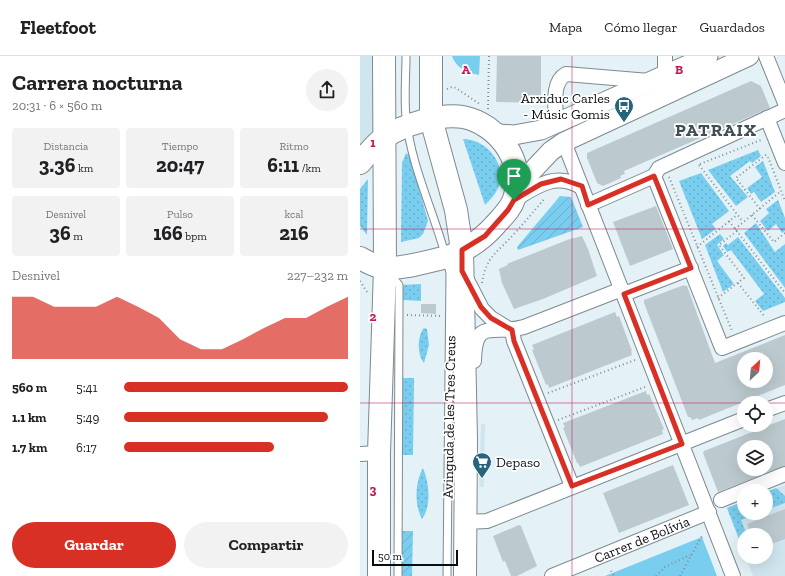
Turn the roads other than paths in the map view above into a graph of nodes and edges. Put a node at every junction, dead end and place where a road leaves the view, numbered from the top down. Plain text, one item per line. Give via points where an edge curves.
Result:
1 (384, 56) edge
2 (406, 56) edge
3 (431, 56) edge
4 (665, 56) edge
5 (708, 56) edge
6 (749, 56) edge
7 (766, 56) edge
8 (658, 78) junction
9 (785, 103) edge
10 (785, 110) edge
11 (767, 118) junction
12 (431, 119) junction
13 (556, 123) junction
14 (407, 126) junction
15 (498, 134) junction
16 (385, 137) junction
17 (564, 142) junction
18 (360, 163) edge
19 (785, 163) edge
20 (654, 176) junction
21 (582, 186) junction
22 (516, 194) junction
23 (588, 205) junction
24 (360, 258) edge
25 (457, 260) junction
26 (385, 268) junction
27 (691, 268) junction
28 (623, 291) junction
29 (785, 323) edge
30 (512, 330) junction
31 (466, 388) junction
32 (785, 403) edge
33 (773, 407) edge
34 (737, 422) edge
35 (682, 444) junction
36 (370, 453) edge
37 (785, 474) edge
38 (572, 486) junction
39 (721, 500) dead end
40 (709, 512) junction
41 (466, 522) junction
42 (379, 576) edge
43 (398, 576) edge
44 (448, 576) edge
45 (465, 576) edge
46 (552, 576) edge
47 (733, 576) edge

1 - 16 main road
2 - 14 lane, Avinguda de les Tres Creus
3 - 12 main road, Avinguda de les Tres Creus
4 - 8 street
5 - 8 main road
6 - 17 main road
7 - 9 street
8 - 13 main road
8 - 13 street via 566,74 556,84
10 - 11 street
11 - 19 street
11 - 20 street via 659,168
12 - 14 main road
12 - 15 main road via 461,117 474,120
12 - 25 main road, Avinguda de les Tres Creus via 456,210
13 - 15 main road via 529,133
14 - 16 main road
14 - 25 lane, Avinguda de les Tres Creus via 428,205
15 - 22 main road via 506,143 515,164
16 - 18 main road
16 - 26 main road
17 - 21 street
17 - 22 main road via 552,151
20 - 23 street
20 - 27 street
21 - 22 street via 561,179
21 - 23 street
22 - 25 main road via 508,210 485,236
23 - 28 street
24 - 26 main road
25 - 26 main road
25 - 30 street via 482,309 491,318
25 - 31 main road, Avinguda de les Tres Creus
25 - 44 lane, Avinguda de les Tres Creus via 451,288
26 - 36 main road
26 - 43 lane via 399,285
27 - 28 street
27 - 29 street via 722,348
28 - 30 street
28 - 35 street
30 - 31 street via 489,329 477,338 474,376
30 - 38 street via 514,341
31 - 41 main road, Avinguda de les Tres Creus
32 - 33 street
34 - 35 street
35 - 38 street
35 - 40 street
36 - 42 main road
37 - 39 street
38 - 41 street via 487,521
40 - 46 street, Carrer de Bolívia
40 - 47 street
41 - 45 main road, Avinguda de les Tres Creus

